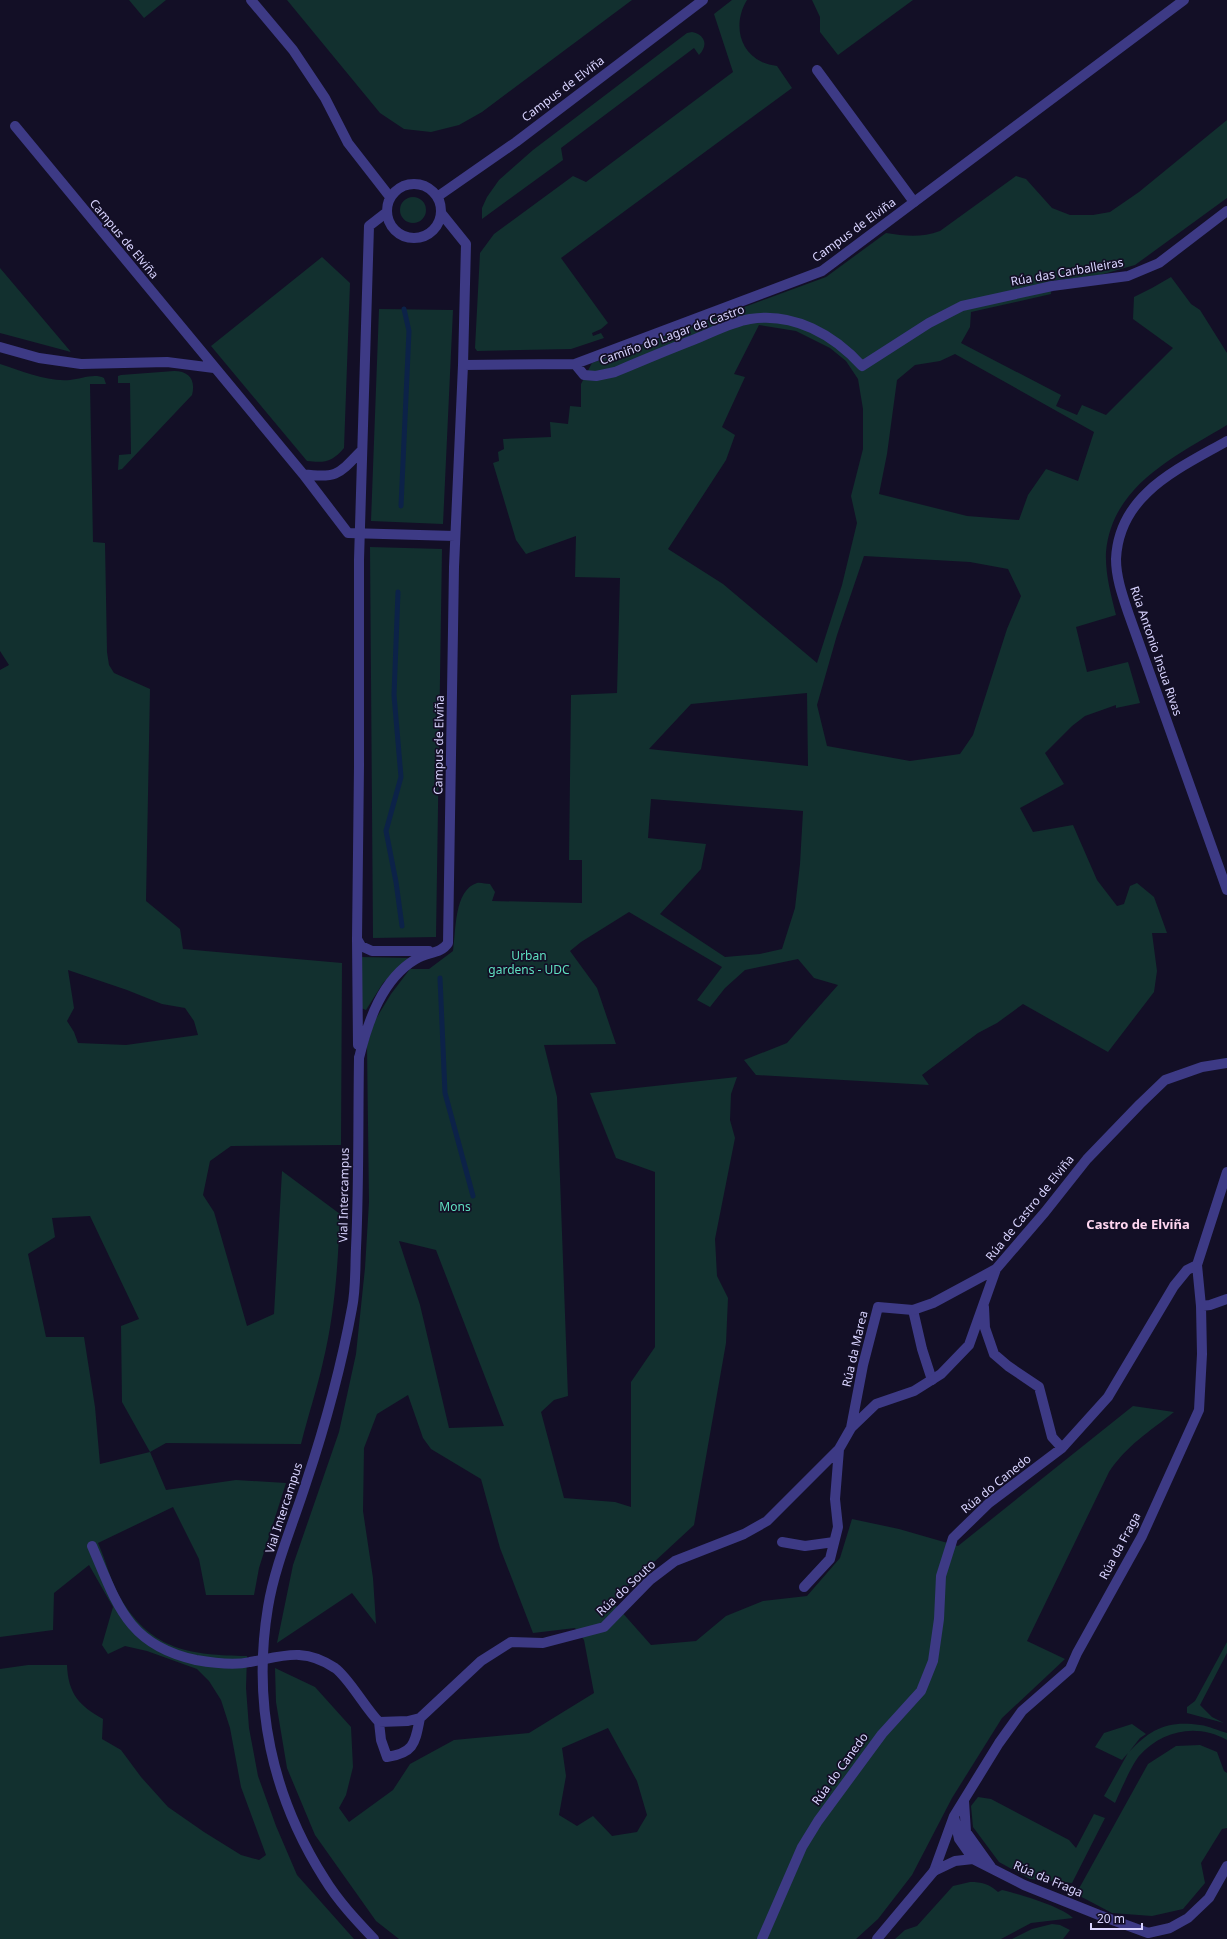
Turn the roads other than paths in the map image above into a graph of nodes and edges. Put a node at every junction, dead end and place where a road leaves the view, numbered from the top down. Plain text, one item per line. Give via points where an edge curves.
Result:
1 (250, 0) edge
2 (703, 0) edge
3 (1184, 0) edge
4 (817, 70) dead end
5 (15, 126) dead end
6 (390, 197) junction
7 (438, 197) junction
8 (914, 202) junction
9 (1227, 211) edge
10 (387, 212) junction
11 (441, 213) junction
12 (0, 347) edge
13 (575, 364) junction
14 (463, 365) junction
15 (862, 366) joint
16 (214, 368) junction
17 (1227, 441) edge
18 (362, 450) junction
19 (303, 474) junction
20 (359, 535) junction
21 (455, 536) junction
22 (1227, 890) edge
23 (357, 939) junction
24 (441, 951) junction
25 (358, 1058) junction
26 (1227, 1063) edge
27 (1227, 1172) edge
28 (1197, 1265) junction
29 (996, 1269) junction
30 (1227, 1299) edge
31 (983, 1301) junction
32 (1201, 1306) junction
33 (913, 1310) junction
34 (932, 1380) junction
35 (851, 1428) junction
36 (1062, 1448) junction
37 (839, 1449) junction
38 (782, 1542) dead end
39 (834, 1542) junction
40 (92, 1546) dead end
41 (804, 1587) dead end
42 (263, 1659) junction
43 (420, 1718) junction
44 (379, 1722) junction
45 (964, 1801) junction
46 (954, 1816) junction
47 (972, 1859) junction
48 (1227, 1866) edge
49 (993, 1869) junction
50 (934, 1871) junction
51 (374, 1939) edge
52 (762, 1939) edge
53 (877, 1939) edge

1 - 6 street via 293,50 325,98 348,143
2 - 7 street, Campus de Elviña via 516,142
3 - 8 street, Campus de Elviña
4 - 8 street
5 - 16 street, Campus de Elviña
6 - 7 street via 400,187 416,184 428,188
6 - 10 street
7 - 11 street, Campus de Elviña
8 - 13 street, Campus de Elviña via 822,270
9 - 15 street, Rúa das Carballeiras via 1159,263 1128,276 1052,286 962,306 929,323
10 - 11 street via 390,224 400,234 413,238 428,234 436,226
10 - 18 street via 369,226
11 - 14 street, Campus de Elviña via 466,244
12 - 16 street via 39,358 81,364 167,362
13 - 14 street, Campus de Elviña
13 - 15 street, Camiño do Lagar de Castro via 584,375 596,376 615,372 728,326 749,319 768,317 794,322 819,331 847,350
14 - 21 street, Campus de Elviña
16 - 19 street, Campus de Elviña
17 - 22 street, Rúa Antonio Insua Rivas via 1148,490 1130,511 1119,536 1116,560 1120,588 1129,615
18 - 19 street via 339,474 324,477
18 - 20 street
19 - 20 street, Campus de Elviña via 348,533
20 - 21 street, Campus de Elviña
20 - 23 street
21 - 24 street, Campus de Elviña via 448,943
23 - 24 street via 361,946 372,951
23 - 25 street
24 - 25 street via 417,958 408,964 385,990 370,1020
25 - 42 street, Vial Intercampus via 358,1209 353,1305 334,1394 270,1601
26 - 29 street, Rúa de Castro de Elviña via 1202,1067 1165,1080 1087,1159
27 - 28 street
28 - 32 street, Rúa da Fraga
28 - 36 street, Rúa do Canedo via 1187,1270 1174,1286 1108,1397
29 - 31 street, Rúa de Castro de Elviña
29 - 33 street, Rúa da Marea via 933,1303
30 - 32 street
31 - 34 street, Rúa de Castro de Elviña via 969,1345
31 - 36 street via 985,1328 994,1354 1039,1387 1052,1438
32 - 45 street, Rúa da Fraga via 1199,1410 1142,1536 1070,1669 1022,1711
33 - 34 street
33 - 35 street, Rúa da Marea via 878,1307
34 - 35 street, Rúa de Castro de Elviña via 914,1390 876,1404
35 - 37 street, Rúa do Souto
36 - 52 street, Rúa do Canedo via 989,1504 953,1538 941,1576 939,1619 933,1661 921,1691 882,1734 818,1821 802,1847
37 - 39 street via 835,1499 838,1527
37 - 43 street, Rúa do Souto via 767,1521 744,1534 675,1561 650,1580 604,1627 543,1643 511,1642 481,1661
38 - 39 street via 805,1546
39 - 41 street via 830,1559
40 - 42 street via 116,1601 128,1621 147,1641 178,1656 210,1663 250,1663
42 - 44 street via 292,1654 310,1657 336,1668
42 - 51 street, Vial Intercampus via 265,1714 274,1768 288,1810 304,1845 325,1880 348,1912
43 - 44 street
43 - 44 street via 415,1743 401,1755 387,1757 381,1740
45 - 46 street, Rúa da Fraga
45 - 49 street, Rúa da Fraga via 966,1832
46 - 47 street via 959,1839
46 - 50 street, Rúa da Fraga
47 - 49 street, Rúa da Fraga
47 - 50 street via 955,1861
48 - 49 street, Rúa da Fraga via 1208,1898 1188,1918 1170,1928 1148,1933 1024,1885
50 - 53 street

